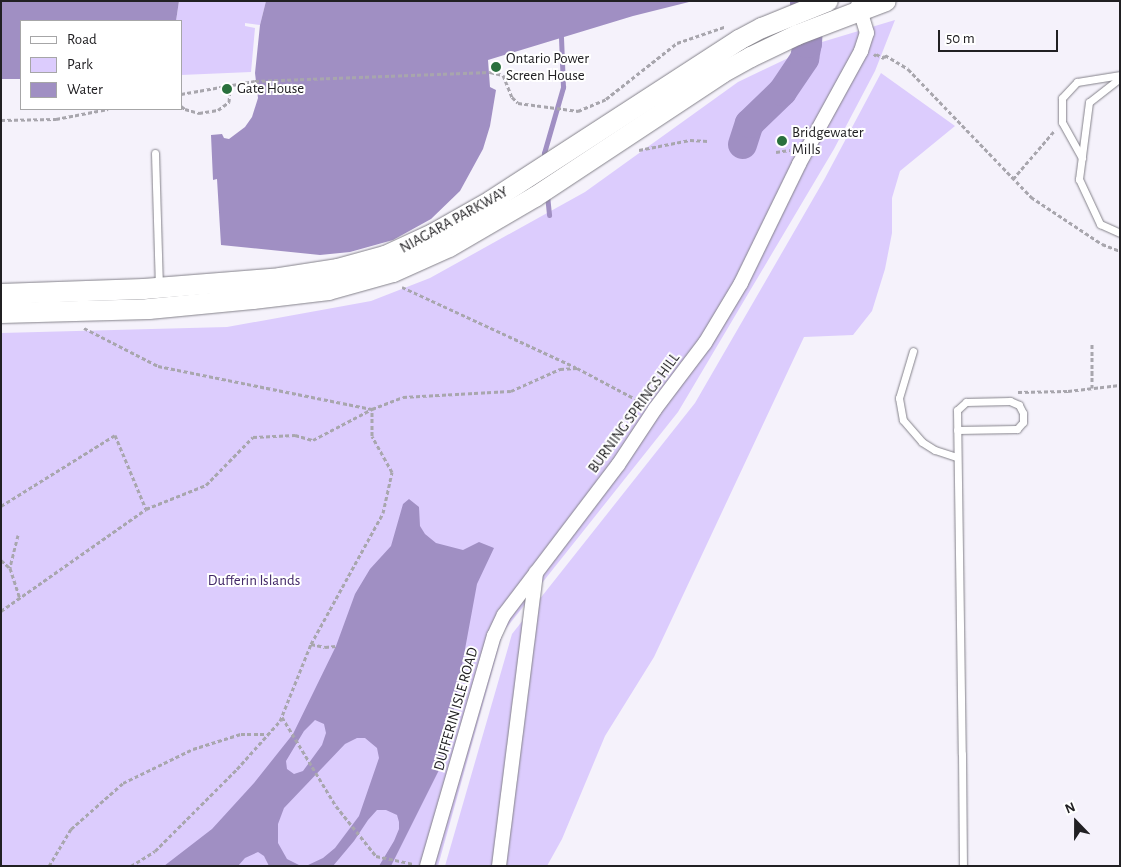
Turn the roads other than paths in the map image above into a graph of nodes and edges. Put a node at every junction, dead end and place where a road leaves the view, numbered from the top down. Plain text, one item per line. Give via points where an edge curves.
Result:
1 (828, 1) edge
2 (886, 1) edge
3 (859, 6) edge
4 (1120, 77) edge
5 (154, 153) dead end
6 (1082, 158) junction
7 (1120, 233) edge
8 (159, 288) junction
9 (1, 294) edge
10 (1, 314) edge
11 (913, 351) dead end
12 (957, 430) junction
13 (957, 456) junction
14 (536, 571) junction
15 (427, 866) edge
16 (499, 866) edge
17 (963, 866) edge

1 - 8 main road, NIAGARA PARKWAY via 762,28 685,73 565,155 433,234 370,261 296,276
2 - 3 main road, NIAGARA PARKWAY
3 - 10 main road, NIAGARA PARKWAY via 722,73 535,197 430,257 394,272 346,286 286,296 159,308
3 - 14 street, BURNING SPRINGS HILL via 867,33 861,51 799,164 741,283 705,343 654,409 618,465
4 - 6 lane via 1089,102
4 - 6 lane via 1077,82 1062,98 1062,122
5 - 8 lane
6 - 7 lane via 1079,179 1100,224
8 - 9 main road, NIAGARA PARKWAY
11 - 13 lane via 899,398 903,420 922,442 935,450
12 - 12 lane via 1017,429 1023,422 1023,413 1019,404 1010,401 966,402 957,410
12 - 13 lane
13 - 17 lane
14 - 15 street, DUFFERIN ISLE ROAD via 504,615 494,636
14 - 16 street

